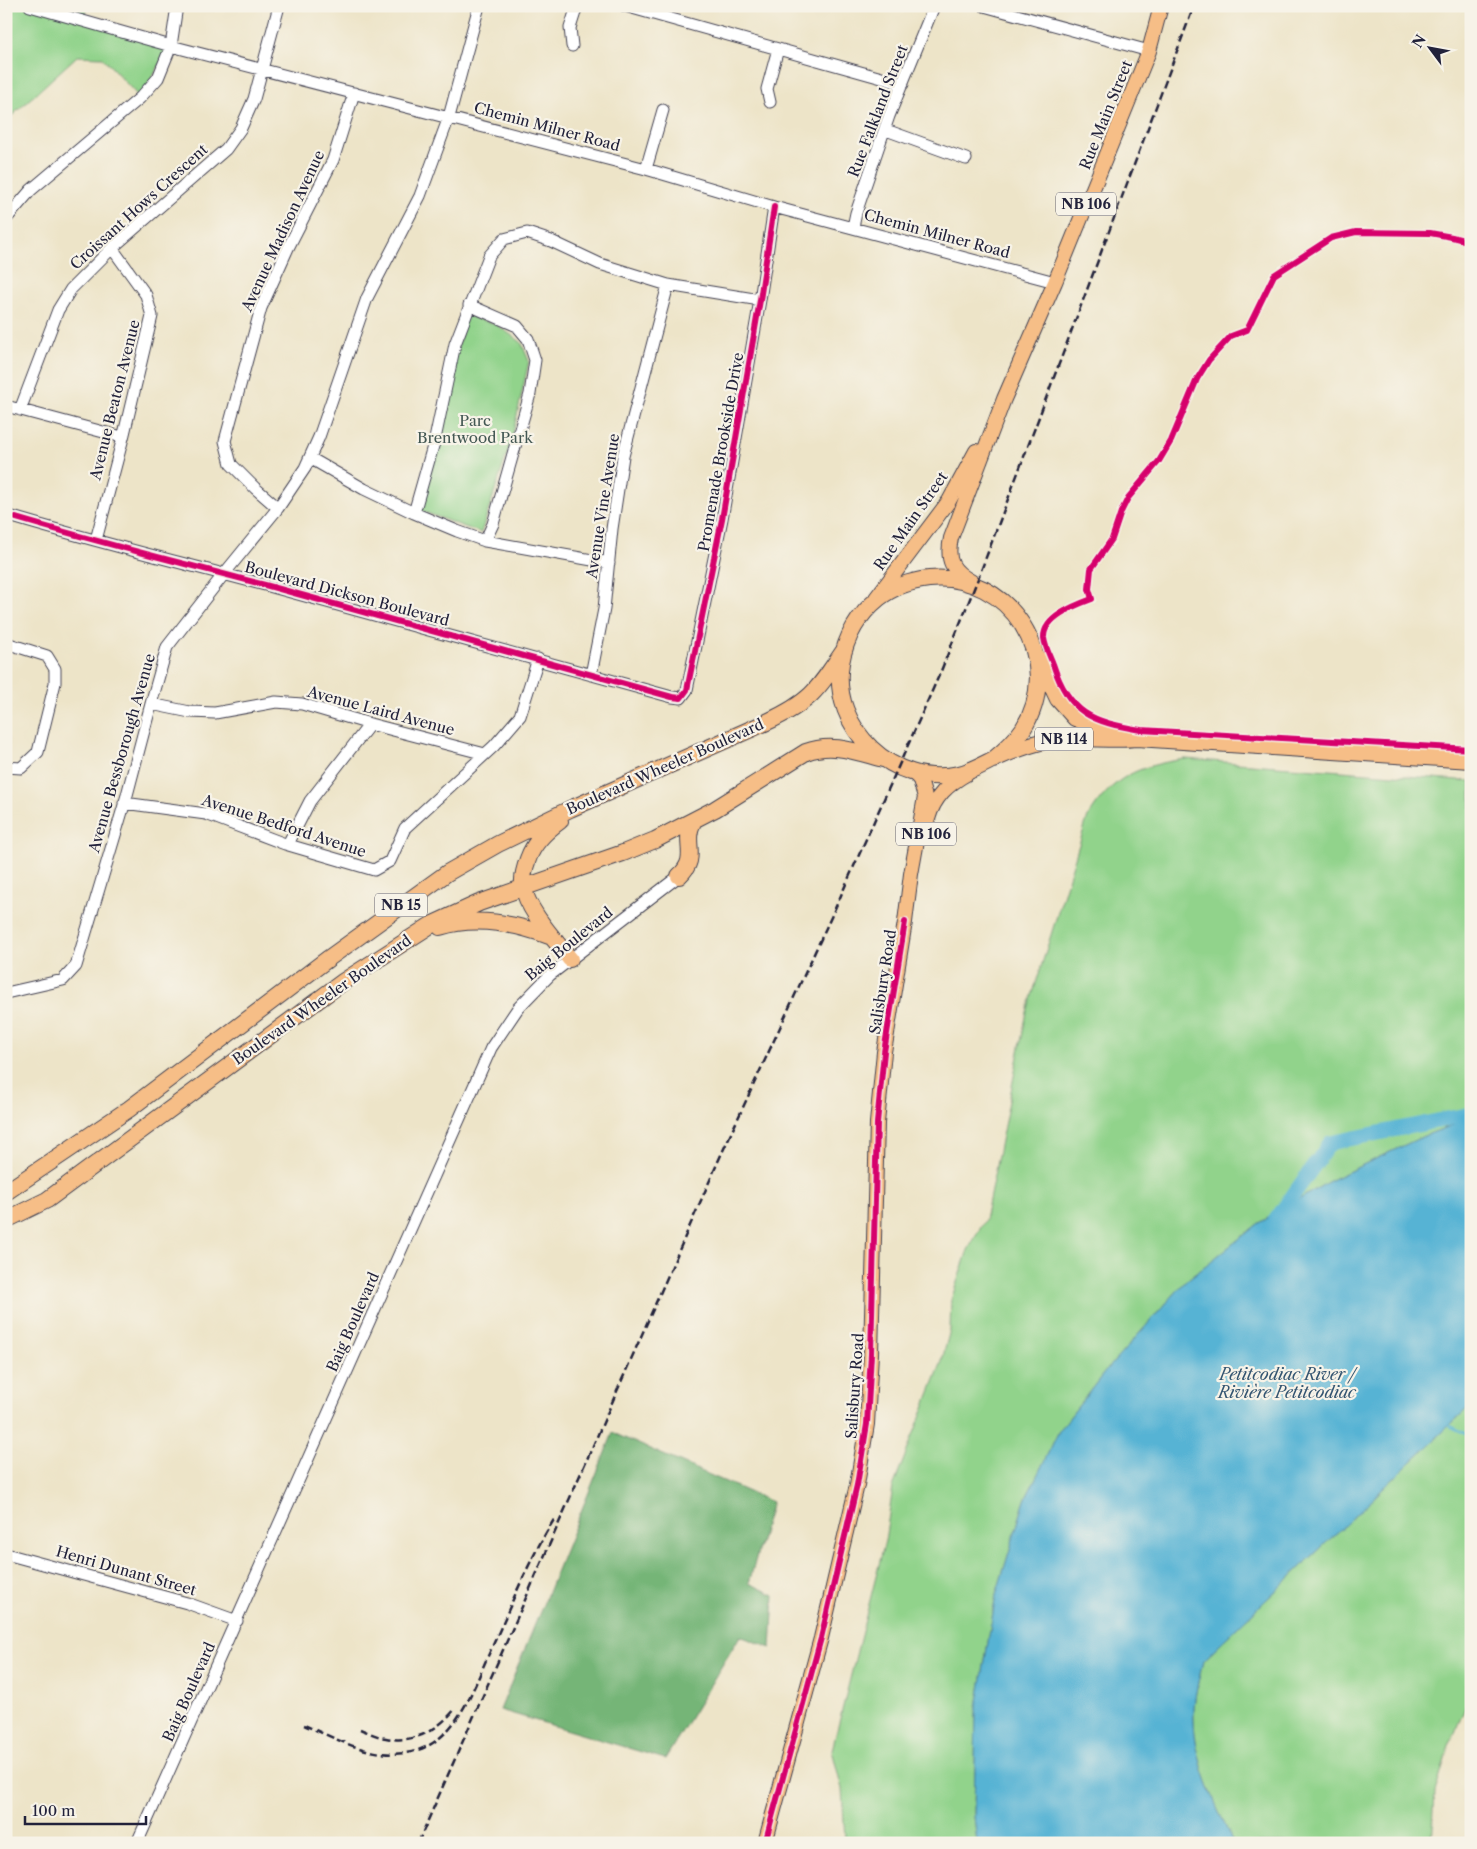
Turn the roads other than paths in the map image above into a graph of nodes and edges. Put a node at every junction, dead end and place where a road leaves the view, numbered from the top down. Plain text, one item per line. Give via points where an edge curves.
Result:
1 (30, 6) edge
2 (177, 6) edge
3 (279, 6) edge
4 (479, 6) edge
5 (577, 6) edge
6 (625, 6) edge
7 (934, 6) edge
8 (984, 6) edge
9 (1161, 6) edge
10 (171, 46) junction
11 (572, 46) dead end
12 (778, 49) junction
13 (1149, 51) junction
14 (262, 69) junction
15 (903, 84) junction
16 (354, 93) junction
17 (770, 102) dead end
18 (663, 110) dead end
19 (449, 117) junction
20 (886, 130) junction
21 (966, 159) dead end
22 (646, 169) junction
23 (774, 207) junction
24 (6, 220) edge
25 (853, 227) junction
26 (112, 248) junction
27 (1055, 282) junction
28 (668, 286) junction
29 (760, 300) junction
30 (469, 306) junction
31 (1004, 400) junction
32 (6, 406) edge
33 (20, 410) junction
34 (122, 438) junction
35 (310, 458) junction
36 (278, 508) junction
37 (414, 513) junction
38 (6, 515) edge
39 (96, 540) junction
40 (485, 541) junction
41 (609, 563) junction
42 (224, 574) junction
43 (977, 585) junction
44 (869, 606) junction
45 (6, 643) edge
46 (1034, 648) junction
47 (843, 652) junction
48 (538, 659) junction
49 (591, 675) junction
50 (681, 698) joint
51 (151, 704) junction
52 (370, 724) junction
53 (1138, 738) junction
54 (485, 754) junction
55 (883, 759) junction
56 (993, 760) junction
57 (1471, 760) edge
58 (6, 767) edge
59 (978, 768) junction
60 (914, 773) junction
61 (602, 795) junction
62 (124, 803) junction
63 (693, 822) junction
64 (288, 844) junction
65 (679, 876) joint
66 (524, 887) junction
67 (905, 922) junction
68 (552, 937) junction
69 (399, 944) junction
70 (570, 959) junction
71 (6, 994) edge
72 (11, 1188) edge
73 (47, 1200) junction
74 (6, 1220) edge
75 (6, 1227) edge
76 (6, 1554) edge
77 (237, 1621) junction
78 (137, 1843) edge
79 (765, 1843) edge

1 - 10 street, Chemin Milner Road
2 - 10 street
3 - 14 street, Croissant Hows Crescent
4 - 19 street, Avenue Bessborough Avenue
5 - 11 street via 570,28
6 - 12 street
7 - 15 street, Rue Falkland Street
8 - 13 street
9 - 13 main road, Rue Main Street / NB 106
10 - 14 street, Chemin Milner Road
10 - 24 street via 158,78 140,98 31,190
12 - 15 street
12 - 17 street via 767,89
13 - 27 main road, Rue Main Street / NB 106
14 - 16 street, Chemin Milner Road
14 - 26 street, Croissant Hows Crescent via 247,117 226,149
15 - 20 street, Rue Falkland Street
16 - 19 street, Chemin Milner Road
16 - 36 street, Avenue Madison Avenue via 333,160 261,308 225,441 231,464
18 - 22 street
19 - 22 street, Chemin Milner Road
19 - 35 street, Avenue Bessborough Avenue via 420,196 367,298
20 - 21 street
20 - 25 street, Rue Falkland Street
22 - 23 street, Chemin Milner Road
23 - 25 street, Chemin Milner Road
23 - 29 street, Promenade Brookside Drive
25 - 27 street, Chemin Milner Road
26 - 33 street, Croissant Hows Crescent via 71,289 58,310
26 - 34 street, Avenue Beaton Avenue via 146,296 152,316
27 - 31 main road, Rue Main Street / NB 106
28 - 29 street
28 - 30 street via 600,264 527,233 504,239 489,256
28 - 41 street, Avenue Vine Avenue via 623,456
29 - 50 street, Promenade Brookside Drive via 722,519 687,690
30 - 37 street via 455,344 435,439
30 - 40 street via 517,326 528,339 535,360 530,394 493,524
31 - 43 main road, Rue Main Street / NB 106 via 948,550 954,568
31 - 44 main road, Rue Main Street / NB 106 via 949,501
32 - 33 street
33 - 34 street
34 - 39 street, Avenue Beaton Avenue
35 - 36 street, Avenue Bessborough Avenue
35 - 37 street via 364,490
36 - 42 street, Avenue Bessborough Avenue
37 - 40 street
38 - 39 street, Boulevard Dickson Boulevard
39 - 42 street, Boulevard Dickson Boulevard
40 - 41 street
41 - 49 street, Avenue Vine Avenue
42 - 48 street, Boulevard Dickson Boulevard
42 - 51 street, Avenue Bessborough Avenue via 167,648
43 - 44 highway via 939,578 920,580 901,585
43 - 46 highway via 1007,605 1026,630
44 - 47 highway via 853,628
45 - 58 street via 47,656 55,669 55,683 38,752 21,768
46 - 53 highway, NB 114 via 1058,699 1075,718 1110,733
46 - 56 highway via 1037,690 1032,710 1010,746
47 - 55 highway via 840,669 843,704 858,735
47 - 61 highway, Boulevard Wheeler Boulevard / NB 15 via 817,690 798,706
48 - 49 street, Boulevard Dickson Boulevard
48 - 54 street via 520,716
49 - 50 street, Boulevard Dickson Boulevard
51 - 52 street, Avenue Laird Avenue via 215,713 276,702 302,704
51 - 62 street, Avenue Bessborough Avenue
52 - 54 street, Avenue Laird Avenue
52 - 64 street via 310,801
53 - 56 highway, NB 114 via 1051,740
53 - 57 highway, NB 114
54 - 64 street, Avenue Bedford Avenue via 405,828 390,861 374,870
55 - 60 highway
55 - 63 highway, Boulevard Wheeler Boulevard / NB 15 via 835,747 813,749
56 - 59 highway
59 - 60 highway via 935,776
59 - 67 main road, Salisbury Road / NB 106 via 954,780 934,804 928,817 916,895
60 - 67 main road, Salisbury Road / NB 106 via 926,797 910,874
61 - 66 highway via 538,840 526,863
61 - 72 highway, Boulevard Wheeler Boulevard / NB 15 via 524,831 446,874 336,952 129,1108
62 - 64 street, Avenue Bedford Avenue via 206,814
62 - 71 street, Avenue Bessborough Avenue via 76,966 63,980
63 - 65 highway via 689,835 690,862
63 - 66 highway, Boulevard Wheeler Boulevard / NB 15 via 623,852
65 - 70 street, Baig Boulevard
66 - 68 highway via 530,904
66 - 69 highway, Boulevard Wheeler Boulevard / NB 15 via 444,918
67 - 79 main road, Salisbury Road / NB 106 via 884,1052 877,1123 867,1424 857,1485 821,1638
68 - 69 highway via 516,926 468,922 448,925
68 - 70 highway
69 - 73 highway, Boulevard Wheeler Boulevard / NB 15
70 - 77 street, Baig Boulevard via 522,1004 486,1056
73 - 74 highway, Boulevard Wheeler Boulevard / NB 15
73 - 75 highway
76 - 77 street, Henri Dunant Street via 187,1603
77 - 78 street, Baig Boulevard

